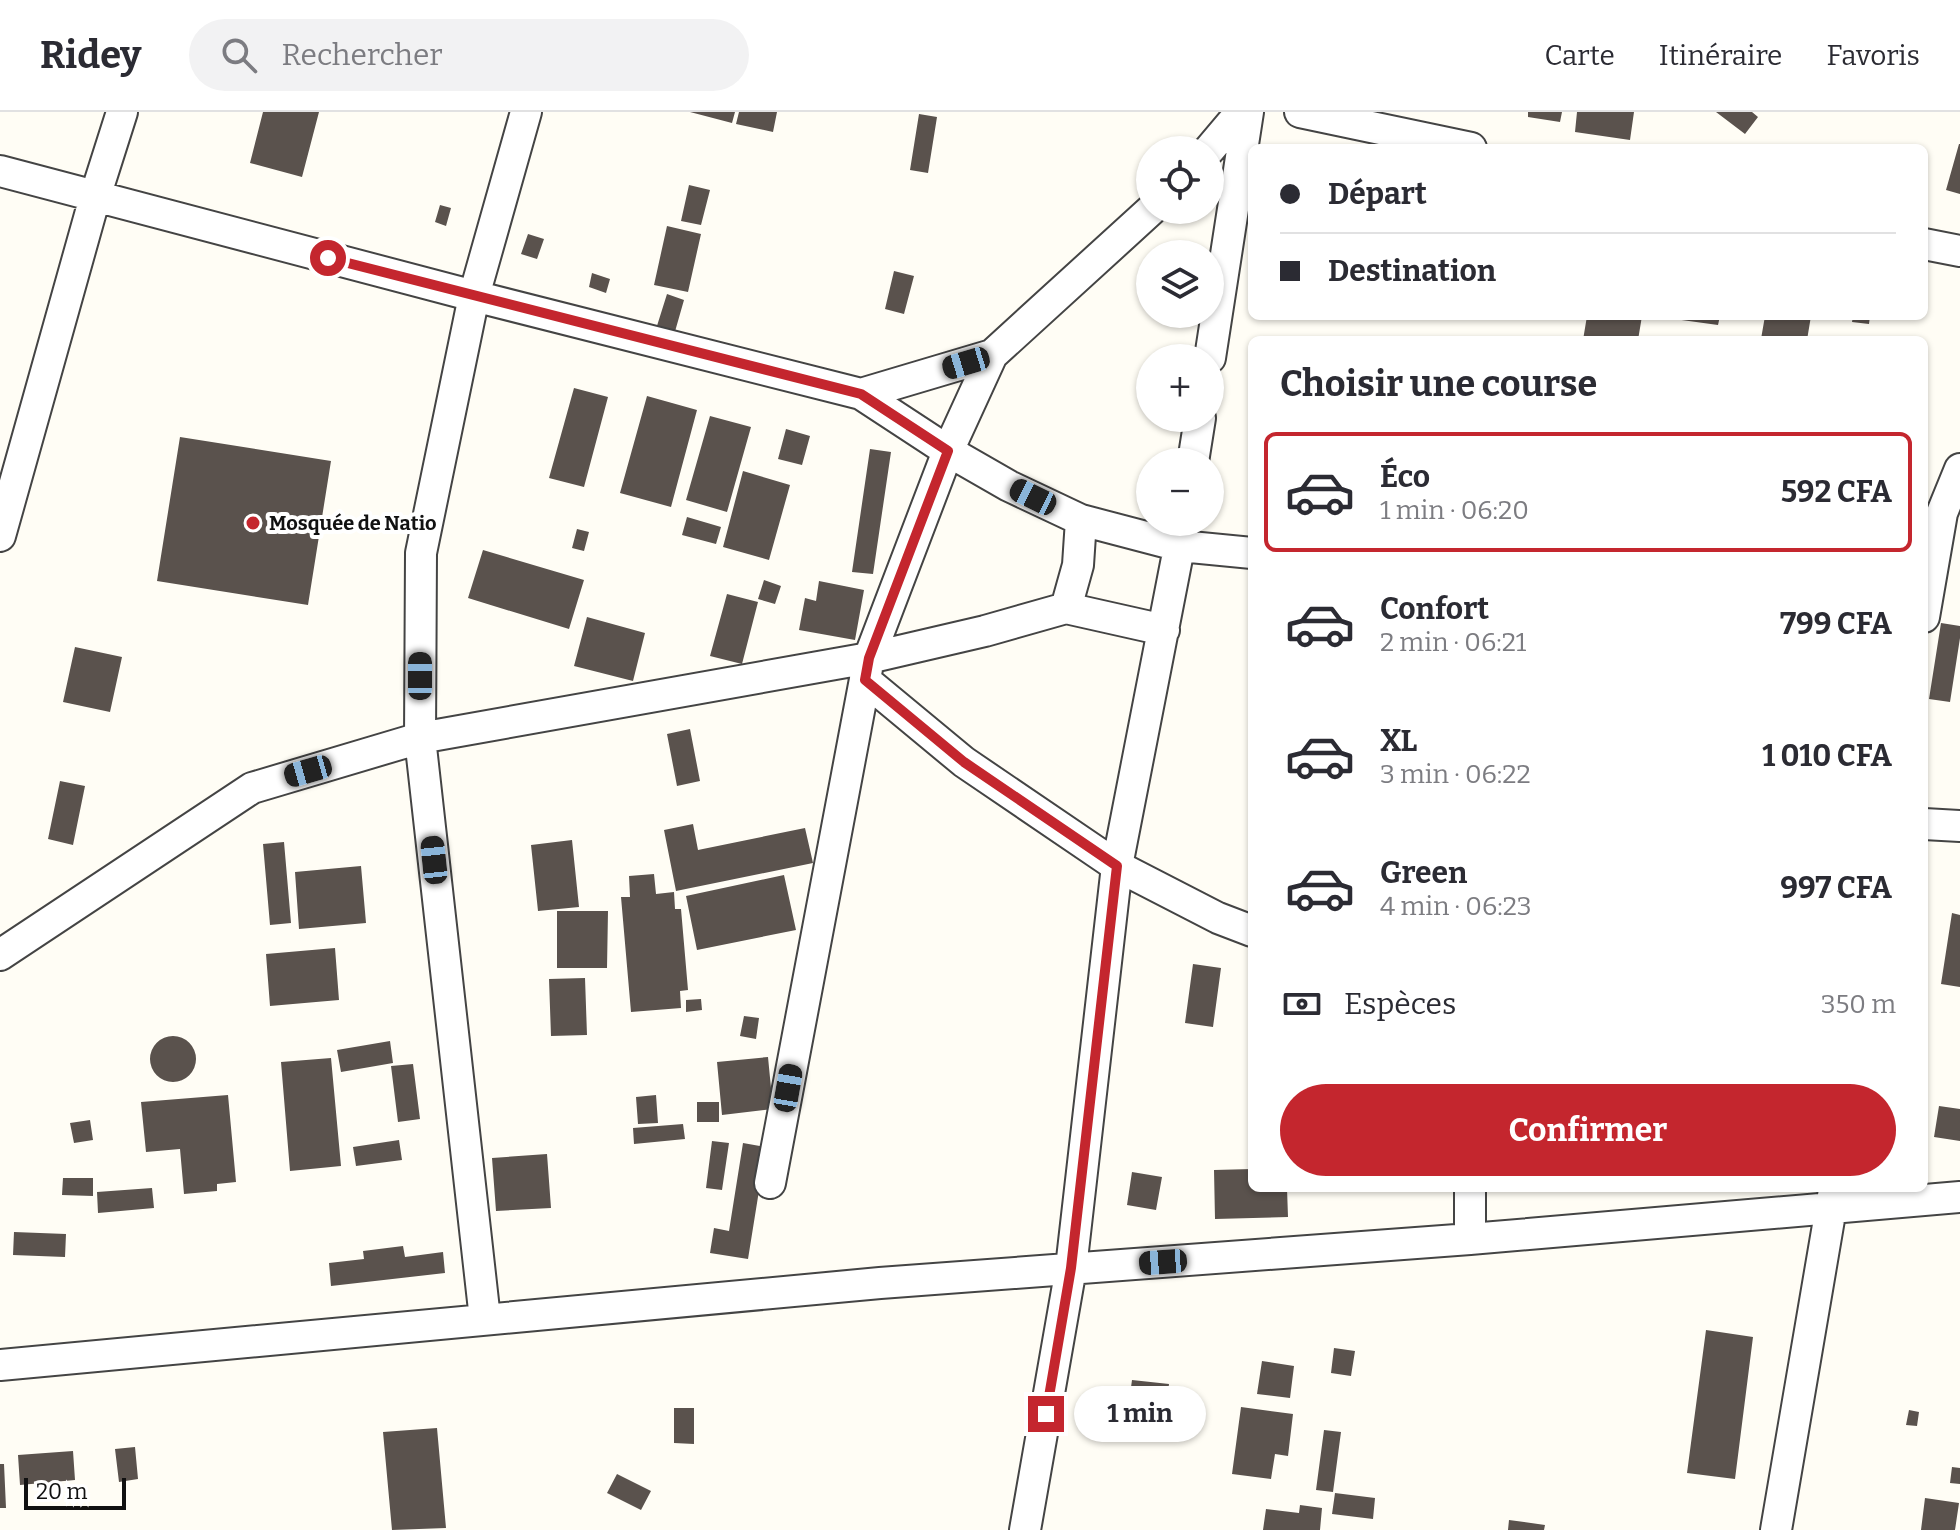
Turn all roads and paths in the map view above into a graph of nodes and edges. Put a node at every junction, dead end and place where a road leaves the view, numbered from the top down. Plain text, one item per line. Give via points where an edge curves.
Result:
1 (122, 112) edge
2 (526, 112) edge
3 (1241, 112) edge
4 (1248, 112) edge
5 (1300, 112) edge
6 (1221, 136) edge
7 (1452, 144) edge
8 (0, 171) edge
9 (95, 197) junction
10 (1136, 224) edge
11 (1928, 245) edge
12 (1960, 251) edge
13 (474, 296) junction
14 (1212, 344) edge
15 (992, 355) junction
16 (861, 394) junction
17 (948, 451) junction
18 (1960, 469) edge
19 (1942, 513) edge
20 (1081, 520) junction
21 (1136, 528) edge
22 (0, 536) edge
23 (1182, 536) edge
24 (1189, 536) edge
25 (1248, 552) edge
26 (1928, 594) edge
27 (1066, 608) junction
28 (1164, 630) junction
29 (867, 669) junction
30 (420, 738) junction
31 (1928, 824) edge
32 (1960, 826) edge
33 (1117, 866) junction
34 (1248, 929) edge
35 (0, 955) edge
36 (770, 1183) dead end
37 (1470, 1192) edge
38 (1960, 1197) edge
39 (1832, 1198) edge
40 (1470, 1239) junction
41 (1071, 1268) junction
42 (485, 1319) junction
43 (0, 1365) edge
44 (1025, 1530) edge
45 (1776, 1530) edge

1 - 9 street
2 - 13 street
3 - 6 street
4 - 14 street
5 - 7 street
8 - 9 street
9 - 13 street
9 - 22 street
10 - 15 street
11 - 12 street
13 - 16 street
13 - 30 street via 421,553
15 - 16 street
15 - 17 street
16 - 17 street
17 - 20 street
17 - 29 street
18 - 19 street
19 - 26 street
20 - 21 street
20 - 27 street via 1078,565
23 - 28 street
24 - 25 street
27 - 28 street
27 - 29 street
28 - 33 street
29 - 30 street
29 - 33 street via 964,762
29 - 36 street
30 - 35 street via 252,788
30 - 42 street
31 - 32 street
33 - 34 street
33 - 41 street
37 - 40 street
38 - 39 street
39 - 40 street
39 - 45 street
40 - 41 street
41 - 42 street
41 - 44 street
42 - 43 street

